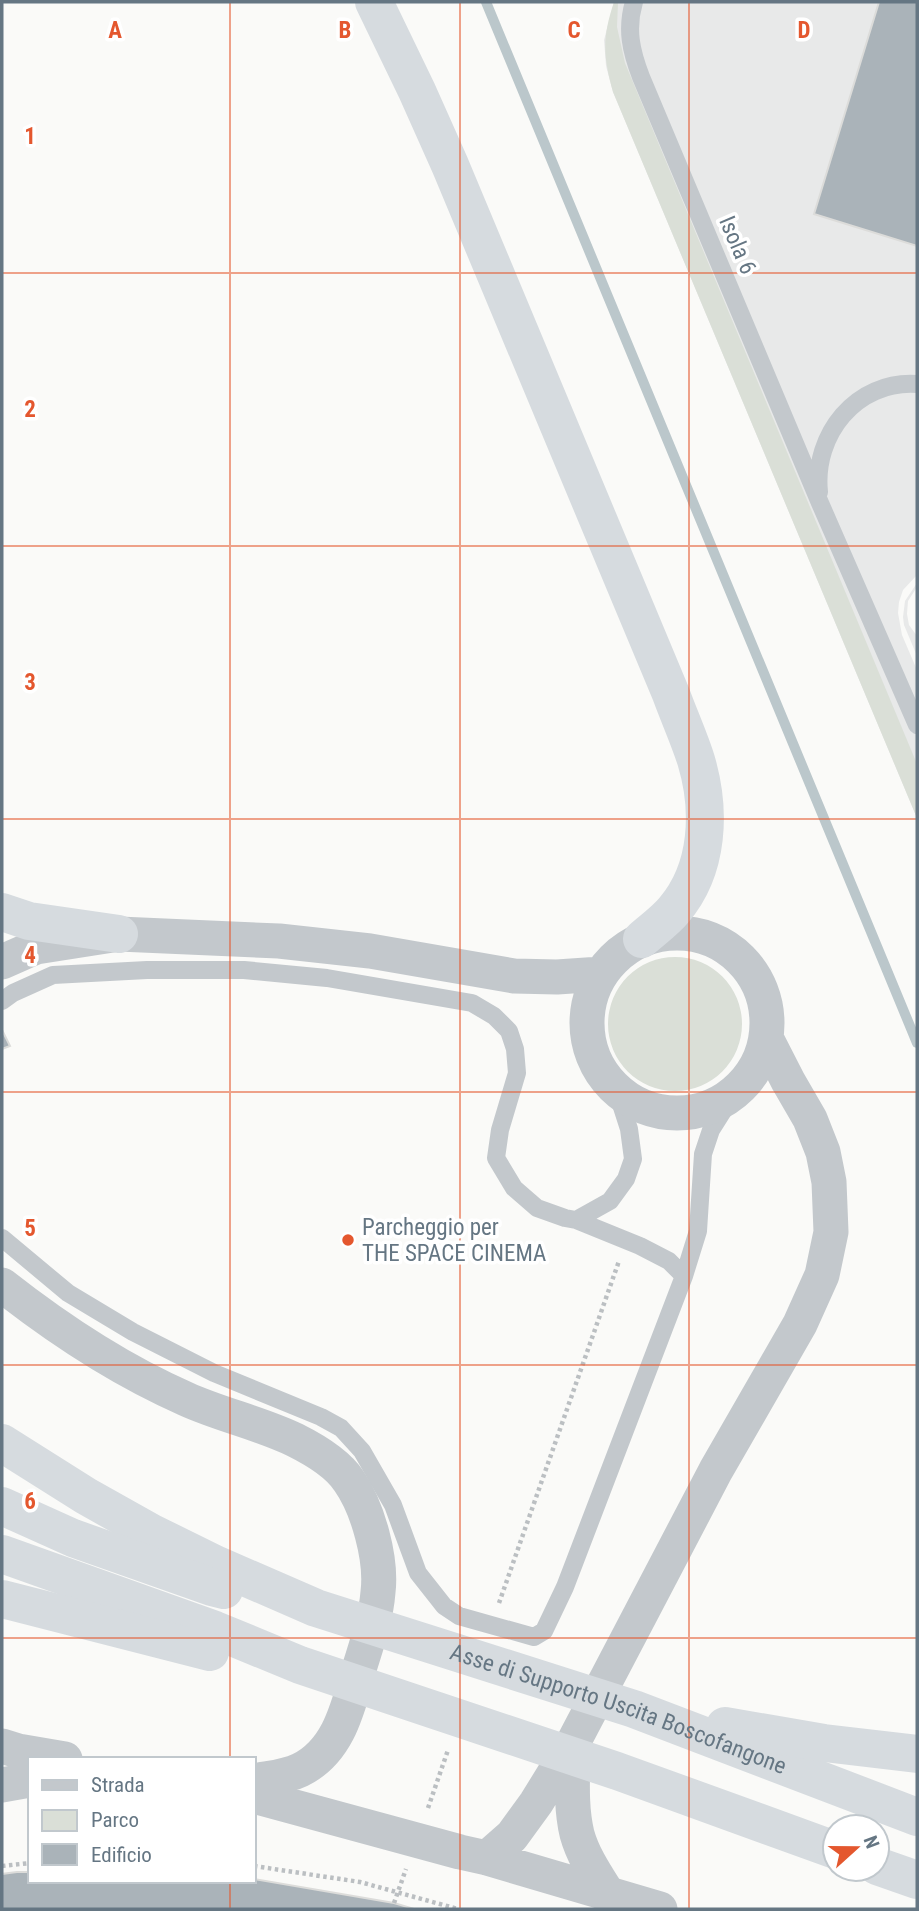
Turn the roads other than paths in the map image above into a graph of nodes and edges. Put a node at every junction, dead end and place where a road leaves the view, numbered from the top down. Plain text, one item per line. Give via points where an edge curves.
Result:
1 (374, 2) edge
2 (634, 2) edge
3 (917, 384) edge
4 (820, 503) junction
5 (917, 725) edge
6 (2, 912) edge
7 (119, 934) junction
8 (642, 939) junction
9 (2, 962) edge
10 (601, 974) junction
11 (2, 1001) edge
12 (766, 1038) junction
13 (604, 1077) junction
14 (735, 1093) junction
15 (576, 1220) junction
16 (2, 1238) edge
17 (684, 1276) junction
18 (2, 1285) edge
19 (2, 1443) edge
20 (2, 1506) edge
21 (2, 1554) edge
22 (2, 1599) edge
23 (316, 1608) junction
24 (300, 1665) junction
25 (634, 1709) junction
26 (573, 1743) junction
27 (2, 1746) edge
28 (917, 1754) edge
29 (53, 1757) edge
30 (28, 1780) edge
31 (256, 1781) edge
32 (2, 1785) edge
33 (256, 1797) edge
34 (917, 1817) edge
35 (821, 1845) edge
36 (487, 1858) junction
37 (891, 1871) edge
38 (917, 1880) edge
39 (608, 1894) junction
40 (660, 1909) edge

1 - 8 highway via 450,165 696,762 705,808 703,850 691,883 674,910
2 - 4 lane, Isola 6 via 629,38 641,77
3 - 4 lane, Isola 6 via 865,396 835,424 820,457
4 - 5 lane, Isola 6
6 - 7 highway via 29,921
7 - 9 street via 36,947
7 - 10 street via 279,940 514,976
8 - 10 street via 618,953
8 - 12 street via 668,932 696,934 721,944 743,961 758,984 766,1010
10 - 13 street via 589,999 586,1026
11 - 15 lane via 53,975 244,970 327,978 472,1003 509,1031 515,1049 517,1073 496,1158 514,1188 537,1208
12 - 14 street via 755,1068
12 - 26 street via 823,1152 831,1232 822,1275 800,1324 716,1470
13 - 14 street via 625,1098 652,1110 681,1114 710,1107
13 - 15 lane via 620,1101 633,1158 626,1179 610,1200
14 - 17 lane via 711,1130 703,1154 698,1231
15 - 17 lane via 640,1246
16 - 17 lane via 68,1293 133,1332 341,1428 362,1451 393,1505 418,1573 444,1606 459,1616 534,1637 544,1631 565,1587
18 - 31 street via 42,1316 128,1369 186,1399 294,1439 349,1480 375,1544 379,1588 345,1719 318,1758 300,1770
19 - 23 highway via 152,1533
20 - 23 highway via 73,1538 212,1587
21 - 24 highway
22 - 24 highway via 208,1652
23 - 25 highway, Asse di Supporto Uscita Boscofangone
24 - 35 highway
25 - 28 highway via 824,1743
25 - 34 highway, Asse di Supporto Uscita Boscofangone
26 - 36 street via 512,1836
26 - 39 street via 572,1804 578,1835
27 - 29 street
30 - 32 street
33 - 36 street
36 - 39 street
37 - 38 highway
39 - 40 street

